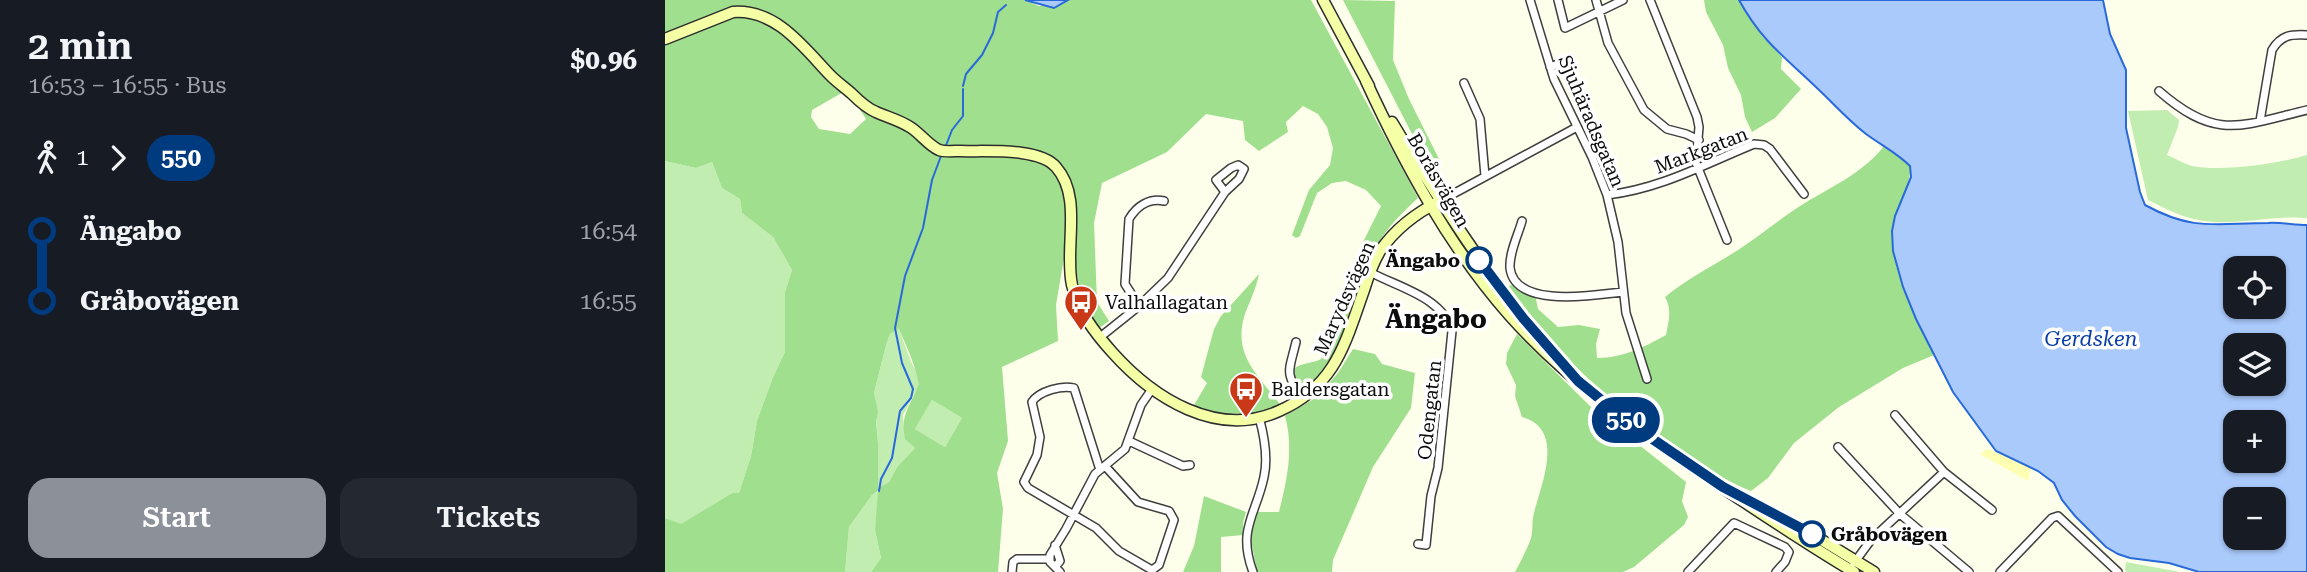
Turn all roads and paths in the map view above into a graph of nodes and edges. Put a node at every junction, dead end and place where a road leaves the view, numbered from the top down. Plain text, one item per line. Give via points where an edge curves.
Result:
1 (1323, 0) edge
2 (1530, 0) edge
3 (1558, 0) edge
4 (1596, 0) edge
5 (1623, 0) edge
6 (1650, 0) edge
7 (1599, 11) junction
8 (2307, 35) edge
9 (665, 39) edge
10 (1569, 60) dead end
11 (1550, 67) junction
12 (1464, 83) dead end
13 (2159, 91) dead end
14 (2307, 110) edge
15 (2260, 121) junction
16 (1577, 127) junction
17 (1699, 140) junction
18 (1698, 168) junction
19 (1485, 176) junction
20 (1225, 192) dead end
21 (1804, 194) dead end
22 (1607, 195) junction
23 (1164, 201) dead end
24 (1436, 203) junction
25 (1522, 221) dead end
26 (1727, 240) dead end
27 (1370, 272) junction
28 (1622, 292) junction
29 (1139, 306) junction
30 (1099, 338) junction
31 (1296, 342) dead end
32 (1647, 379) dead end
33 (1152, 389) junction
34 (1302, 398) junction
35 (1895, 415) dead end
36 (1259, 417) junction
37 (1129, 441) junction
38 (1838, 447) dead end
39 (1190, 465) dead end
40 (1103, 468) junction
41 (1944, 472) junction
42 (1723, 487) junction
43 (1992, 510) dead end
44 (1074, 514) junction
45 (1900, 514) junction
46 (1418, 544) dead end
47 (1055, 545) junction
48 (1049, 559) junction
49 (1856, 560) junction
50 (1058, 569) edge
51 (1850, 571) edge
52 (1012, 572) edge
53 (1253, 572) edge
54 (1688, 572) edge
55 (1776, 572) edge
56 (1874, 572) edge
57 (1969, 572) edge
58 (2000, 572) edge
59 (2118, 572) edge

1 - 24 street, Boråsvägen
2 - 11 street, Sjuhäradsgatan
3 - 7 street via 1565,28
4 - 7 street
5 - 7 street
6 - 17 street via 1697,117
7 - 17 street via 1608,43 1644,110 1667,129
8 - 15 street via 2285,36 2272,50
9 - 30 street, Marydsvägen via 733,12 766,18 795,37 864,105 911,127 940,150 1011,152 1048,159 1067,185 1072,284 1078,304
10 - 11 street
11 - 16 street, Sjuhäradsgatan
12 - 19 street via 1480,119
13 - 15 street via 2183,112 2205,122 2231,126
14 - 15 street
16 - 19 street
16 - 22 street, Sjuhäradsgatan
17 - 18 street
18 - 21 street, Markgatan via 1754,144 1764,145
18 - 22 street, Markgatan via 1643,189
18 - 26 street
19 - 24 street
20 - 29 street via 1168,278
22 - 28 street, Sjuhäradsgatan via 1618,242
23 - 29 street via 1148,202 1129,219 1125,284
24 - 27 street, Marydsvägen via 1397,230
24 - 42 street, Boråsvägen via 1504,295 1578,381 1632,425
25 - 28 street via 1510,265 1521,287 1553,296
27 - 34 street, Marydsvägen via 1336,363
27 - 46 street, Odengatan via 1433,304 1445,314 1451,331 1438,468 1426,545
28 - 32 street, Sjuhäradsgatan
29 - 30 street
30 - 33 street, Marydsvägen
31 - 34 street via 1288,369
33 - 36 street, Marydsvägen via 1173,403 1211,417
33 - 37 street via 1141,405
34 - 36 street, Marydsvägen
35 - 41 street
36 - 53 street via 1265,472 1248,526 1247,551
37 - 39 street
37 - 40 street
38 - 45 street
40 - 44 street via 1095,474
40 - 44 street via 1138,502 1172,514 1159,565 1146,568
40 - 44 street via 1074,388 1036,396 1032,402 1039,438 1037,456 1024,482
41 - 43 street
41 - 45 street
42 - 49 street, Boråsvägen
42 - 51 street, Boråsvägen
44 - 47 street
45 - 49 street
45 - 57 street
47 - 48 street
47 - 50 street
48 - 50 street
48 - 52 street via 1017,559
49 - 51 street
49 - 56 street, Boråsvägen
54 - 55 street via 1734,523 1785,547 1789,552
58 - 59 street via 2058,516

